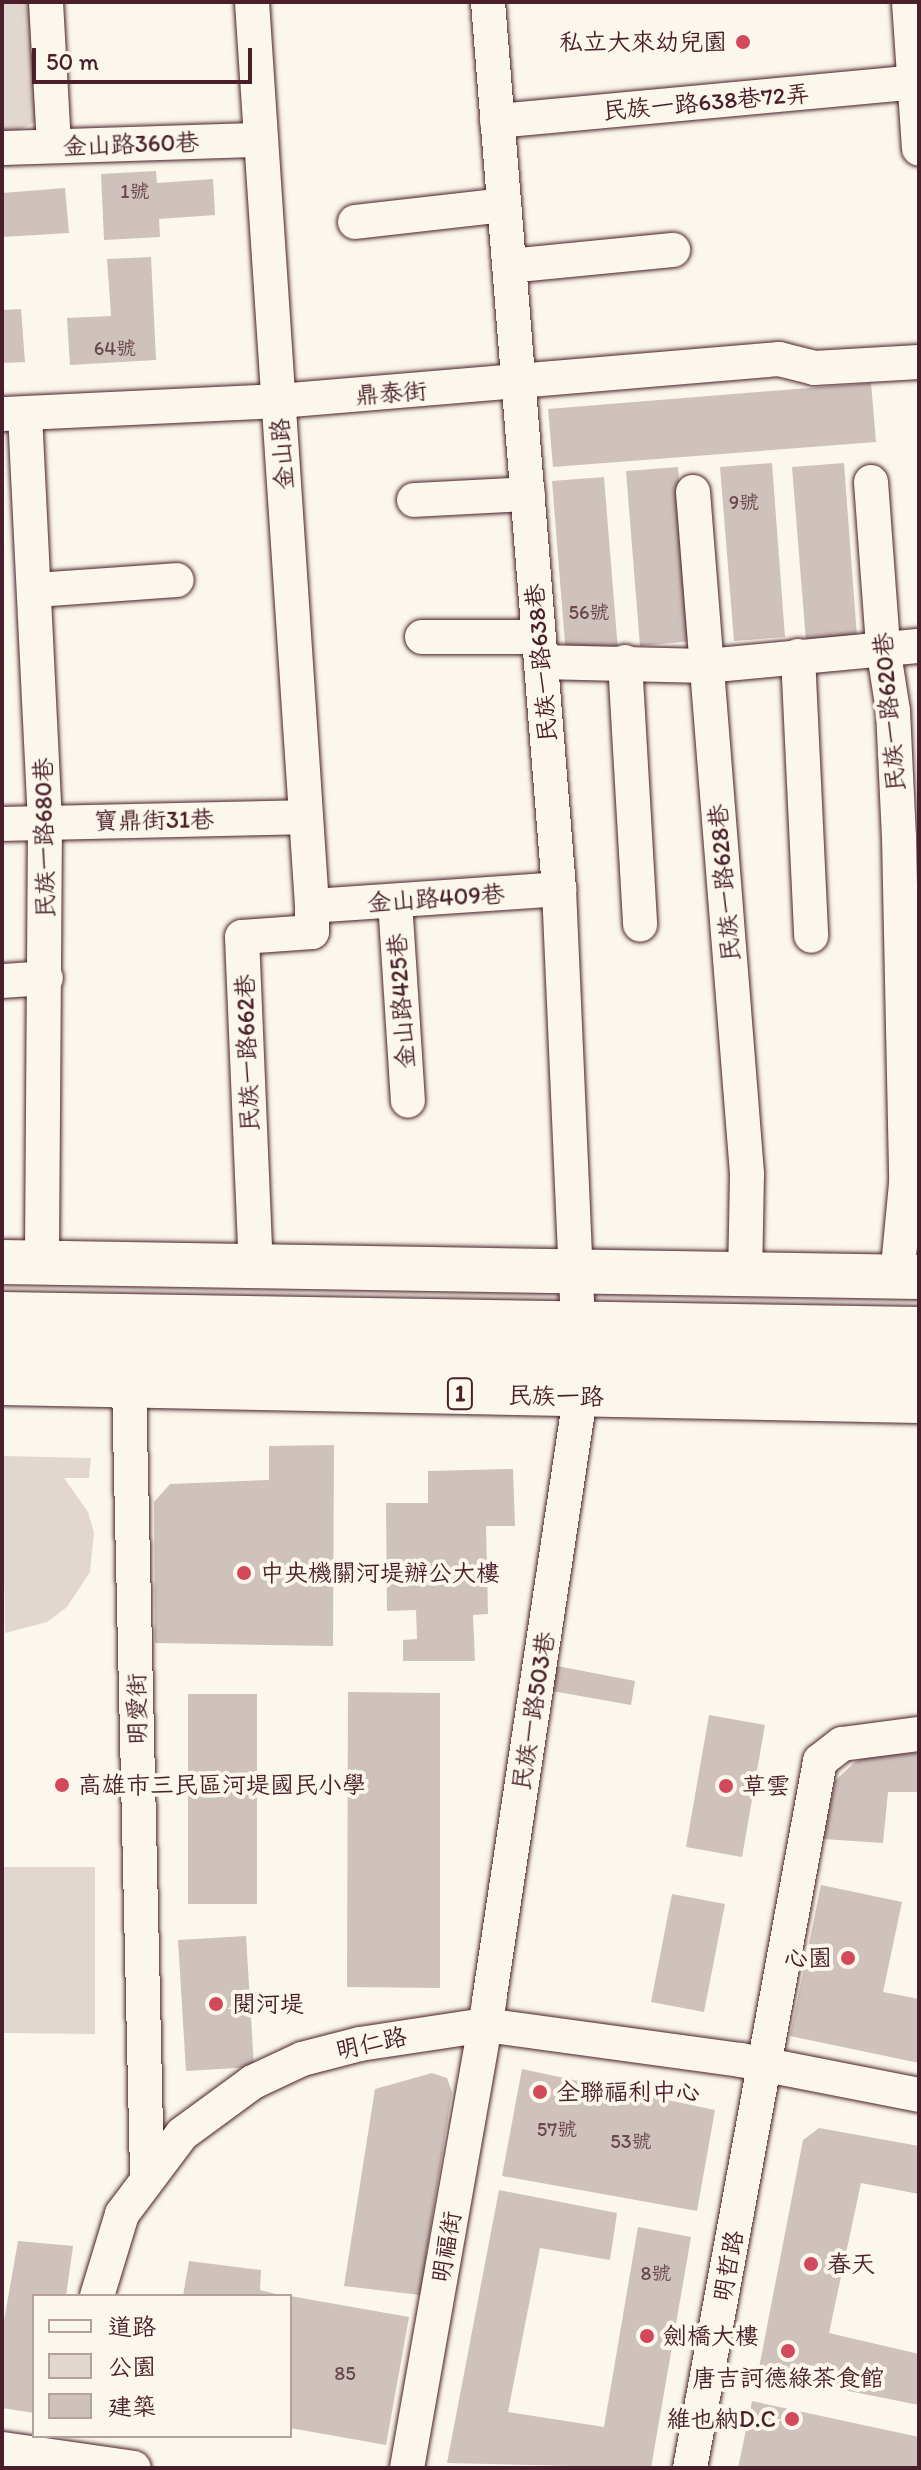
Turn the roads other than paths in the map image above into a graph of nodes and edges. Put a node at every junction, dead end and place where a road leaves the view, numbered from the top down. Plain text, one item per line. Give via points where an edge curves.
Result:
1 (46, 2) edge
2 (252, 2) edge
3 (488, 2) edge
4 (909, 2) edge
5 (914, 82) junction
6 (497, 121) junction
7 (261, 140) junction
8 (54, 146) junction
9 (2, 148) edge
10 (919, 149) edge
11 (504, 205) junction
12 (355, 222) dead end
13 (673, 250) dead end
14 (509, 266) junction
15 (919, 362) edge
16 (519, 383) junction
17 (279, 401) junction
18 (13, 414) edge
19 (871, 482) dead end
20 (693, 492) dead end
21 (528, 494) junction
22 (414, 500) dead end
23 (177, 580) dead end
24 (35, 590) junction
25 (422, 637) dead end
26 (919, 646) edge
27 (883, 647) junction
28 (540, 650) junction
29 (798, 656) junction
30 (625, 662) junction
31 (706, 666) junction
32 (906, 711) edge
33 (306, 817) junction
34 (45, 823) junction
35 (2, 824) edge
36 (909, 837) edge
37 (559, 889) junction
38 (395, 901) junction
39 (312, 906) junction
40 (640, 925) dead end
41 (811, 936) dead end
42 (46, 978) junction
43 (2, 981) edge
44 (408, 1101) dead end
45 (22, 1262) edge
46 (256, 1265) junction
47 (576, 1270) junction
48 (745, 1274) junction
49 (908, 1277) edge
50 (2, 1314) edge
51 (578, 1324) junction
52 (919, 1329) edge
53 (2, 1348) edge
54 (919, 1367) edge
55 (2, 1383) edge
56 (129, 1386) junction
57 (580, 1397) junction
58 (919, 1401) edge
59 (919, 1734) edge
60 (485, 2025) junction
61 (766, 2064) junction
62 (919, 2095) edge
63 (147, 2175) junction
64 (98, 2294) edge
65 (2, 2449) edge
66 (64, 2455) edge
67 (134, 2468) edge
68 (407, 2468) edge
69 (690, 2468) edge

1 - 8 street
2 - 7 street, 金山路
3 - 6 street, 民族一路638巷
4 - 5 street
5 - 6 street, 民族一路638巷72弄
5 - 10 street
6 - 11 street, 民族一路638巷
7 - 8 street, 金山路360巷
7 - 17 street, 金山路
8 - 9 street, 金山路360巷
11 - 12 street
11 - 14 street, 民族一路638巷
13 - 14 street
14 - 16 street, 民族一路638巷
15 - 16 street, 鼎泰街 via 814,368 779,359
16 - 17 street, 鼎泰街
16 - 21 street, 民族一路638巷
17 - 18 street, 鼎泰街
17 - 33 street, 金山路
18 - 24 street, 民族一路680巷
19 - 27 street, 民族一路620巷
20 - 31 street, 民族一路628巷
21 - 22 street
21 - 28 street, 民族一路638巷
23 - 24 street
24 - 34 street, 民族一路680巷
25 - 28 street
26 - 27 street
27 - 29 street
27 - 32 street, 民族一路620巷
28 - 30 street
28 - 37 street, 民族一路638巷
29 - 31 street
29 - 41 street
30 - 31 street
30 - 40 street
31 - 48 street, 民族一路628巷 via 747,1174
32 - 36 street, 民族一路620巷
33 - 34 street, 寶鼎街31巷
33 - 39 street, 金山路
34 - 35 street, 寶鼎街31巷
34 - 42 street, 民族一路680巷
36 - 49 street, 民族一路620巷
37 - 38 street, 金山路409巷
37 - 47 street, 民族一路638巷
38 - 39 street, 金山路409巷
38 - 44 street, 金山路425巷
39 - 46 street, 民族一路662巷 via 312,932 242,937
42 - 43 street
42 - 45 street, 民族一路680巷
45 - 46 main road
46 - 47 main road
47 - 48 main road
47 - 51 street, 民族一路638巷
48 - 49 main road
50 - 51 main road
51 - 52 main road
53 - 54 main road, 民族一路 / 1
55 - 56 main road, 民族一路 / 1
56 - 57 main road, 民族一路 / 1
56 - 63 street, 明愛街
57 - 58 main road, 民族一路 / 1
57 - 60 street, 民族一路503巷
59 - 61 street via 842,1744 820,1761
60 - 61 street, 明仁路
60 - 63 street, 明仁路 via 441,2028 302,2059 215,2105
60 - 68 street, 明福街
61 - 62 street, 明仁路
61 - 69 street, 明哲路
63 - 64 street, 明仁路 via 122,2214
65 - 66 street
66 - 67 street

